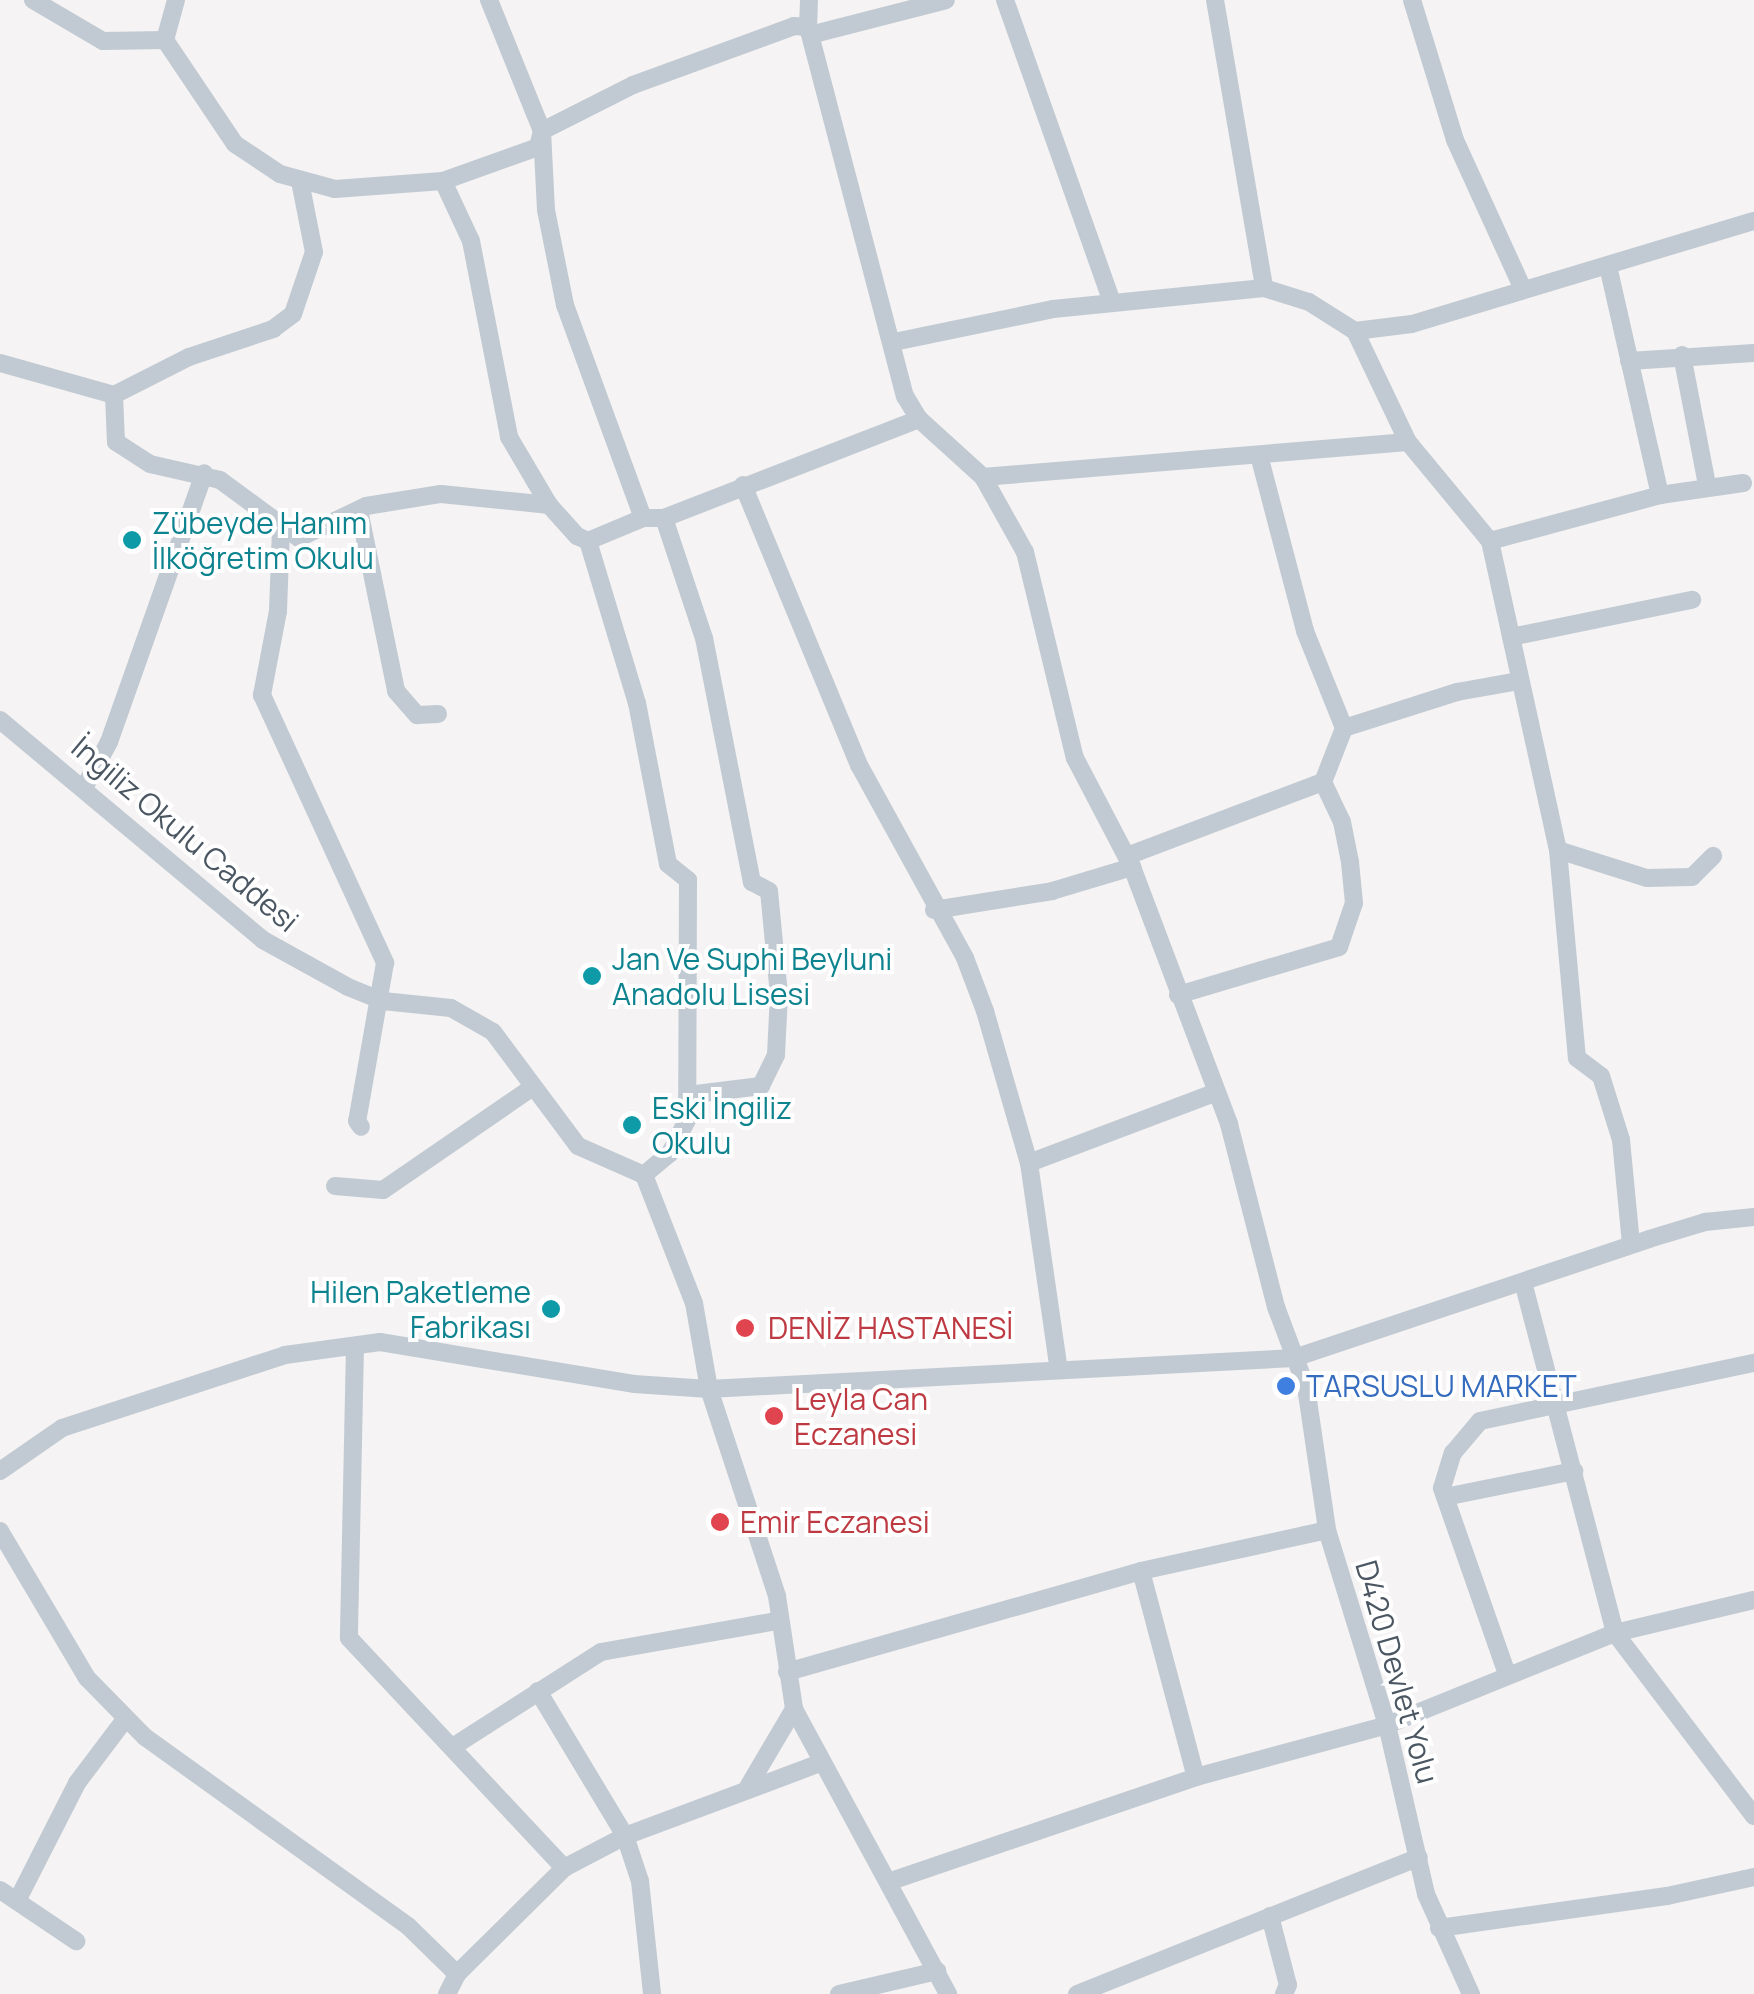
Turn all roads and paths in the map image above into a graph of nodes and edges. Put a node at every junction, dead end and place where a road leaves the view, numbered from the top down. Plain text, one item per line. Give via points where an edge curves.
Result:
1 (33, 0) edge
2 (176, 0) edge
3 (489, 0) edge
4 (809, 0) edge
5 (946, 0) edge
6 (1005, 0) edge
7 (1214, 0) edge
8 (1412, 0) edge
9 (811, 31) junction
10 (165, 40) junction
11 (542, 131) junction
12 (300, 181) junction
13 (443, 182) junction
14 (1754, 220) edge
15 (1608, 266) junction
16 (1264, 288) junction
17 (1523, 289) junction
18 (1112, 302) junction
19 (1354, 332) junction
20 (894, 342) junction
21 (1754, 353) edge
22 (1682, 355) junction
23 (1629, 361) junction
24 (0, 363) edge
25 (114, 395) junction
26 (919, 419) junction
27 (1408, 442) junction
28 (1260, 459) junction
29 (204, 473) junction
30 (982, 478) junction
31 (1742, 483) dead end
32 (744, 485) junction
33 (1708, 485) junction
34 (1660, 495) junction
35 (549, 506) junction
36 (359, 510) junction
37 (643, 518) junction
38 (664, 518) junction
39 (280, 529) junction
40 (588, 541) junction
41 (1490, 541) junction
42 (1692, 600) dead end
43 (1511, 637) junction
44 (1518, 681) junction
45 (438, 714) dead end
46 (0, 720) edge
47 (1344, 728) junction
48 (1323, 782) junction
49 (85, 786) junction
50 (1558, 850) junction
51 (1713, 856) dead end
52 (1129, 862) junction
53 (934, 910) junction
54 (1178, 995) junction
55 (382, 1001) junction
56 (533, 1087) junction
57 (1214, 1093) junction
58 (688, 1095) junction
59 (362, 1127) dead end
60 (1030, 1162) junction
61 (644, 1175) junction
62 (336, 1186) dead end
63 (1754, 1218) edge
64 (1631, 1244) junction
65 (1522, 1282) junction
66 (354, 1346) junction
67 (1294, 1358) junction
68 (1754, 1363) edge
69 (1059, 1370) junction
70 (709, 1389) junction
71 (1556, 1400) junction
72 (1574, 1471) junction
73 (0, 1472) edge
74 (1445, 1496) junction
75 (1328, 1530) junction
76 (0, 1531) edge
77 (1141, 1572) junction
78 (1754, 1600) edge
79 (778, 1621) junction
80 (1615, 1633) junction
81 (786, 1672) junction
82 (1507, 1674) junction
83 (538, 1690) junction
84 (794, 1709) junction
85 (126, 1718) junction
86 (1387, 1724) junction
87 (454, 1746) junction
88 (820, 1763) junction
89 (1196, 1777) junction
90 (748, 1787) junction
91 (1754, 1816) edge
92 (625, 1836) junction
93 (1419, 1857) junction
94 (564, 1868) junction
95 (1754, 1877) edge
96 (891, 1881) junction
97 (0, 1890) edge
98 (18, 1899) junction
99 (1270, 1916) junction
100 (1438, 1928) junction
101 (76, 1940) dead end
102 (937, 1971) junction
103 (457, 1974) junction
104 (447, 1994) edge
105 (652, 1994) edge
106 (839, 1994) edge
107 (948, 1994) edge
108 (1077, 1994) edge
109 (1284, 1994) edge
110 (1471, 1994) edge

1 - 10 street via 102,40
2 - 10 street
3 - 11 street
4 - 9 street
5 - 9 street
6 - 18 street
7 - 16 street
8 - 17 street via 1455,140
9 - 11 street via 794,26 633,85
9 - 20 street
10 - 12 street via 235,144
11 - 13 street via 538,147
11 - 37 street via 546,210 562,294
12 - 13 street via 383,190
12 - 25 street via 314,252 292,314 272,330 188,356
13 - 35 street via 471,241 509,438
14 - 15 street
15 - 17 street
15 - 23 street
16 - 18 street
16 - 19 street via 1309,302
17 - 19 street via 1412,324
18 - 20 street
19 - 27 street
20 - 26 street via 905,396
21 - 22 street
22 - 23 street
22 - 33 street
23 - 34 street
24 - 25 street
25 - 29 street via 116,442 150,464
26 - 30 street, D420 Devlet Yolu
26 - 32 street
27 - 28 street
27 - 41 street
28 - 30 street via 1024,469
28 - 47 street via 1305,631
29 - 39 street via 244,493
29 - 49 street via 109,742
30 - 52 street, D420 Devlet Yolu via 1025,552 1075,758
31 - 33 street
32 - 38 street
32 - 53 street via 859,765 900,829
33 - 34 street
34 - 41 street
35 - 36 street via 472,492
35 - 40 street
36 - 39 street via 316,535 299,538
36 - 45 street via 396,691 417,714
37 - 38 street
37 - 40 street
38 - 58 street via 704,638 752,882 769,891 779,994 776,1055 760,1086
39 - 55 street via 278,611 262,695 385,963
40 - 58 street via 638,703 668,864 688,880
41 - 43 street
42 - 43 street
43 - 44 street
44 - 47 street via 1458,692
44 - 50 street
46 - 49 street, İngiliz Okulu Caddesi
47 - 48 street
48 - 52 street
48 - 54 street via 1342,822 1354,903 1339,947
49 - 55 street, İngiliz Okulu Caddesi via 263,940
50 - 51 street via 1659,879 1692,877
50 - 64 street via 1577,1058 1601,1076 1620,1140
52 - 53 street via 1052,891
52 - 54 street, D420 Devlet Yolu
53 - 60 street via 966,958
54 - 57 street, D420 Devlet Yolu
55 - 56 street, İngiliz Okulu Caddesi via 452,1008 493,1032
55 - 59 street via 356,1121
56 - 61 street, İngiliz Okulu Caddesi via 578,1146
56 - 62 street via 383,1190
57 - 60 street
57 - 67 street, D420 Devlet Yolu via 1241,1162
58 - 61 street via 687,1120 670,1153
60 - 69 street
61 - 70 street via 698,1316
63 - 64 street via 1704,1222
64 - 65 street
65 - 67 street
65 - 71 street
66 - 70 street via 380,1342 634,1384
66 - 73 street via 286,1355 62,1428
66 - 87 street via 349,1638
67 - 69 street
67 - 75 street, D420 Devlet Yolu via 1306,1388
68 - 71 street
69 - 70 street
70 - 79 street via 777,1596
71 - 72 street
71 - 74 street via 1480,1421 1453,1453
72 - 74 street
72 - 80 street
74 - 82 street
75 - 77 street
75 - 86 street, D420 Devlet Yolu
76 - 85 street via 87,1678
77 - 81 street
77 - 89 street
78 - 80 street
79 - 81 street
79 - 83 street via 601,1652
80 - 82 street
80 - 91 street
81 - 84 street
82 - 86 street
83 - 87 street
83 - 92 street
84 - 88 street
84 - 90 street
85 - 98 street via 77,1783
85 - 103 street via 408,1926
86 - 89 street
86 - 93 street, D420 Devlet Yolu
87 - 94 street
88 - 90 street
88 - 96 street
89 - 96 street
90 - 92 street
92 - 94 street
92 - 105 street via 640,1881
93 - 99 street
93 - 100 street, D420 Devlet Yolu
94 - 103 street
95 - 100 street via 1649,1900
96 - 102 street
97 - 98 street
98 - 101 street via 30,1915
99 - 108 street
99 - 109 street via 1288,1985
100 - 110 street, D420 Devlet Yolu
102 - 106 street
102 - 107 street
103 - 104 street

